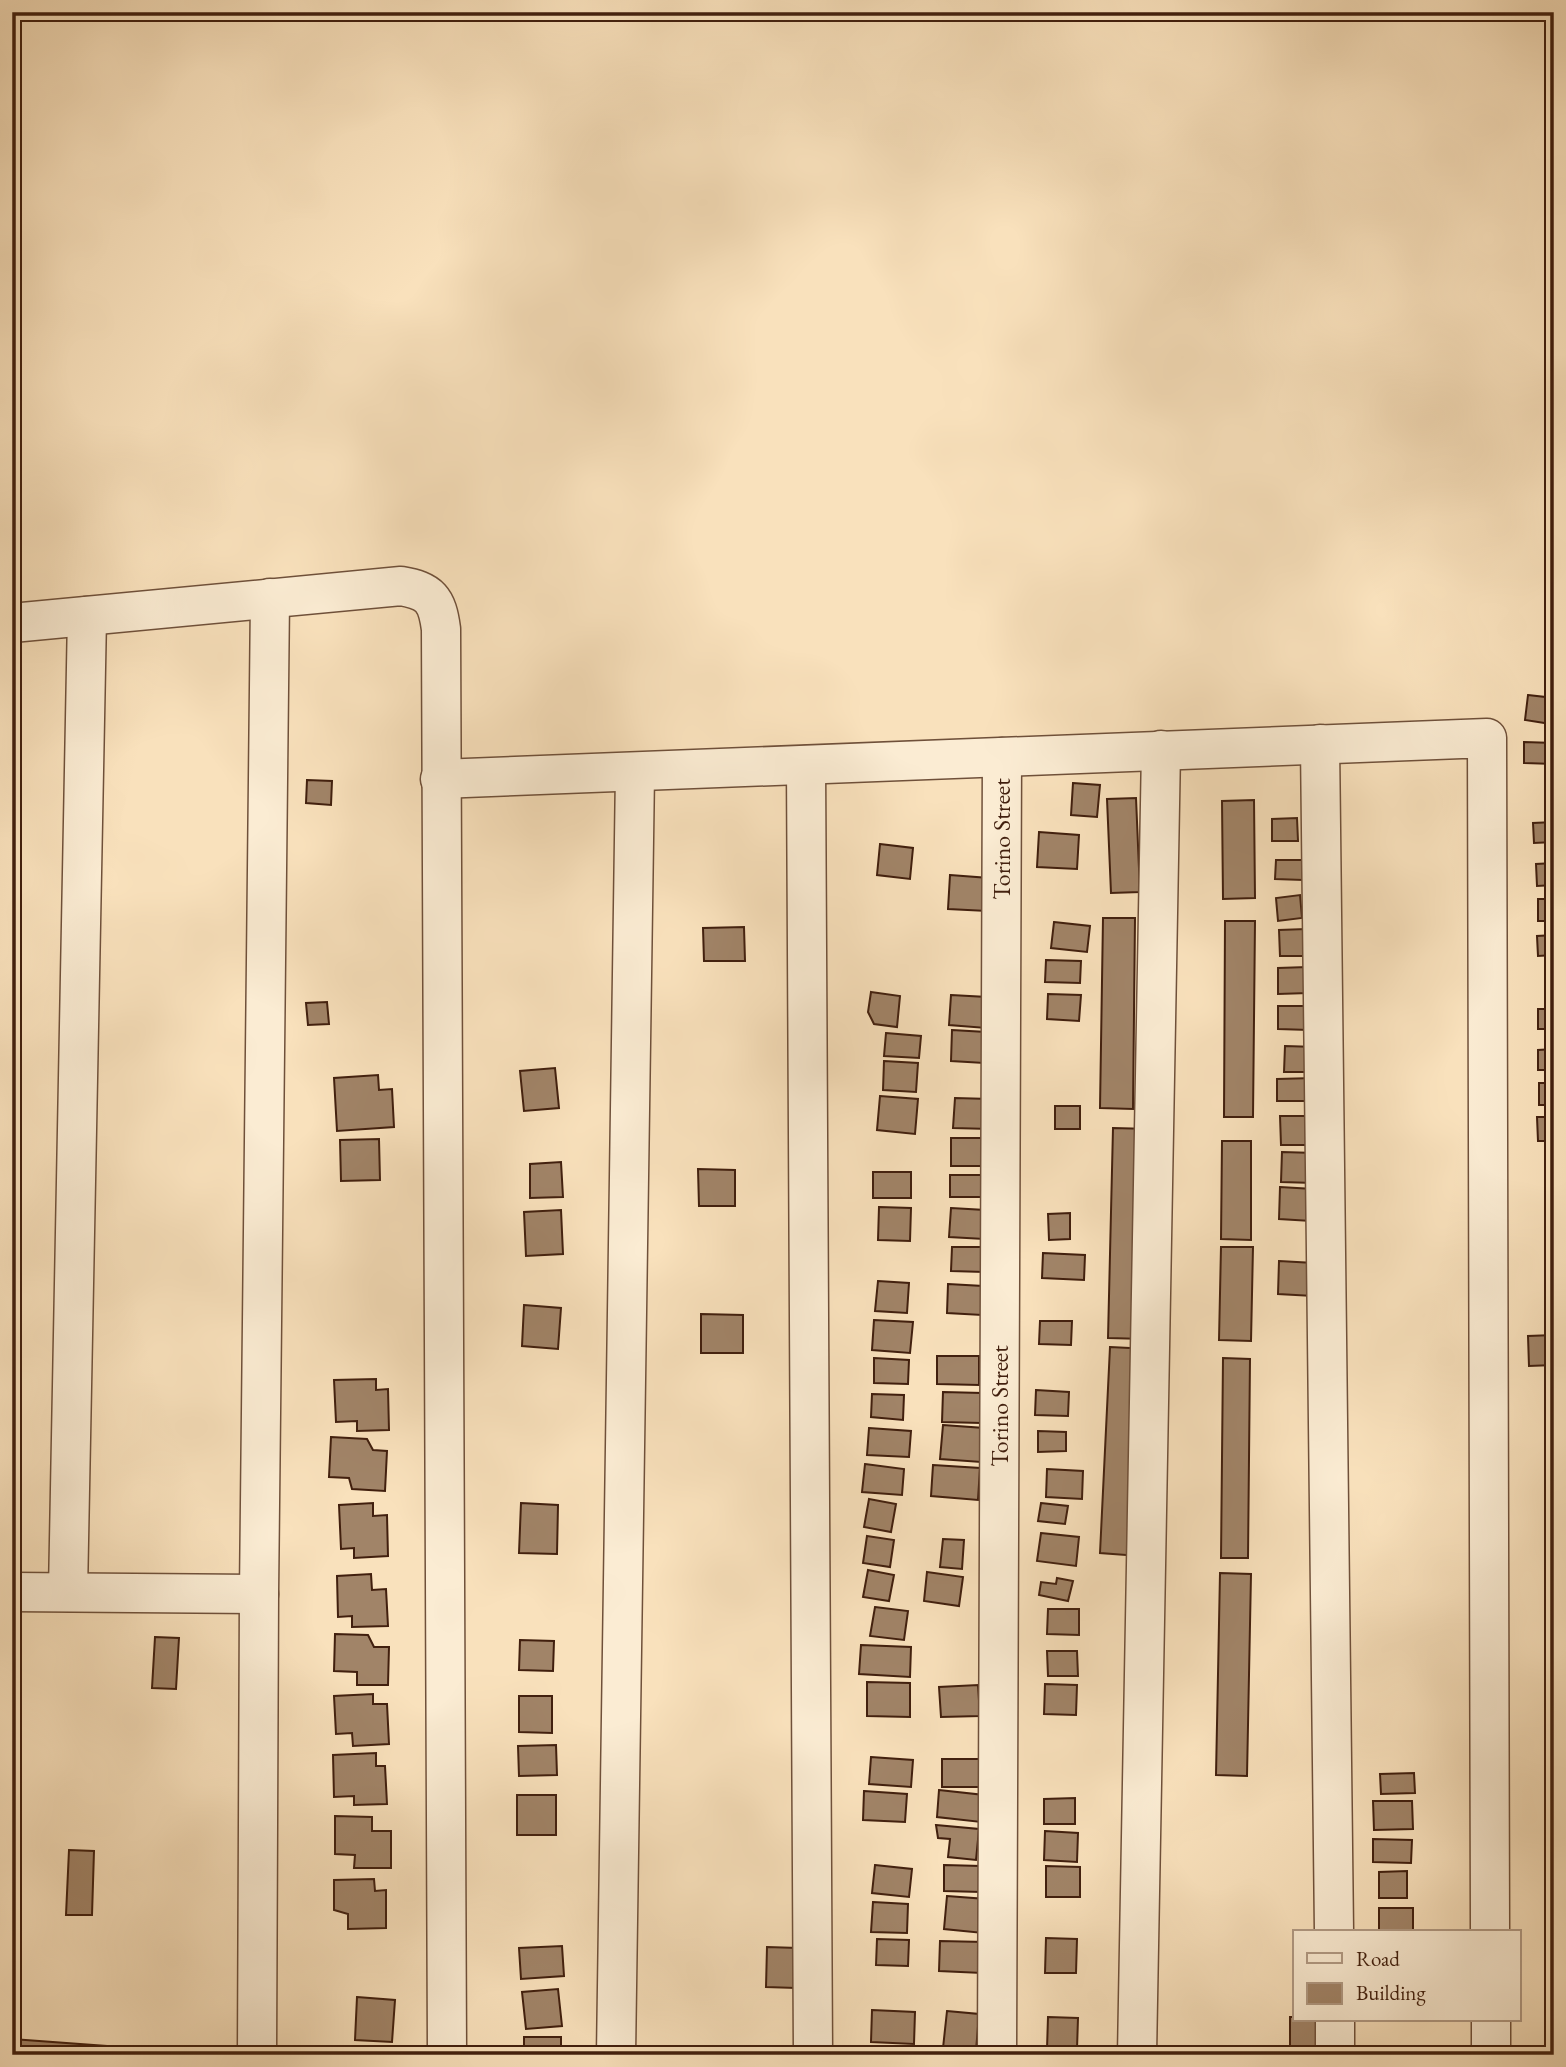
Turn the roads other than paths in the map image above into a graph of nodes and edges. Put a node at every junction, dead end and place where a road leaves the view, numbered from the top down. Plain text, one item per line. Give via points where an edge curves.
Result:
1 (270, 598) junction
2 (88, 616) junction
3 (12, 623) edge
4 (1320, 744) junction
5 (1161, 750) junction
6 (1002, 757) junction
7 (806, 765) junction
8 (635, 772) junction
9 (440, 779) junction
10 (12, 1592) edge
11 (68, 1592) junction
12 (259, 1594) junction
13 (1334, 1930) edge
14 (1490, 1930) edge
15 (1335, 2022) edge
16 (1491, 2022) edge
17 (257, 2055) edge
18 (447, 2055) edge
19 (616, 2055) edge
20 (813, 2055) edge
21 (997, 2055) edge
22 (1137, 2055) edge
23 (1335, 2055) edge
24 (1491, 2055) edge

1 - 2 street
1 - 9 street via 401,586 430,597 439,611 440,629
1 - 12 street
2 - 3 street
2 - 11 street
4 - 5 street
4 - 13 street
4 - 14 street via 1487,738
5 - 6 street
5 - 22 street
6 - 7 street
6 - 21 street, Torino Street
7 - 8 street
7 - 20 street
8 - 9 street
8 - 19 street
9 - 18 street
10 - 11 street
11 - 12 street
12 - 17 street
15 - 23 street
16 - 24 street

